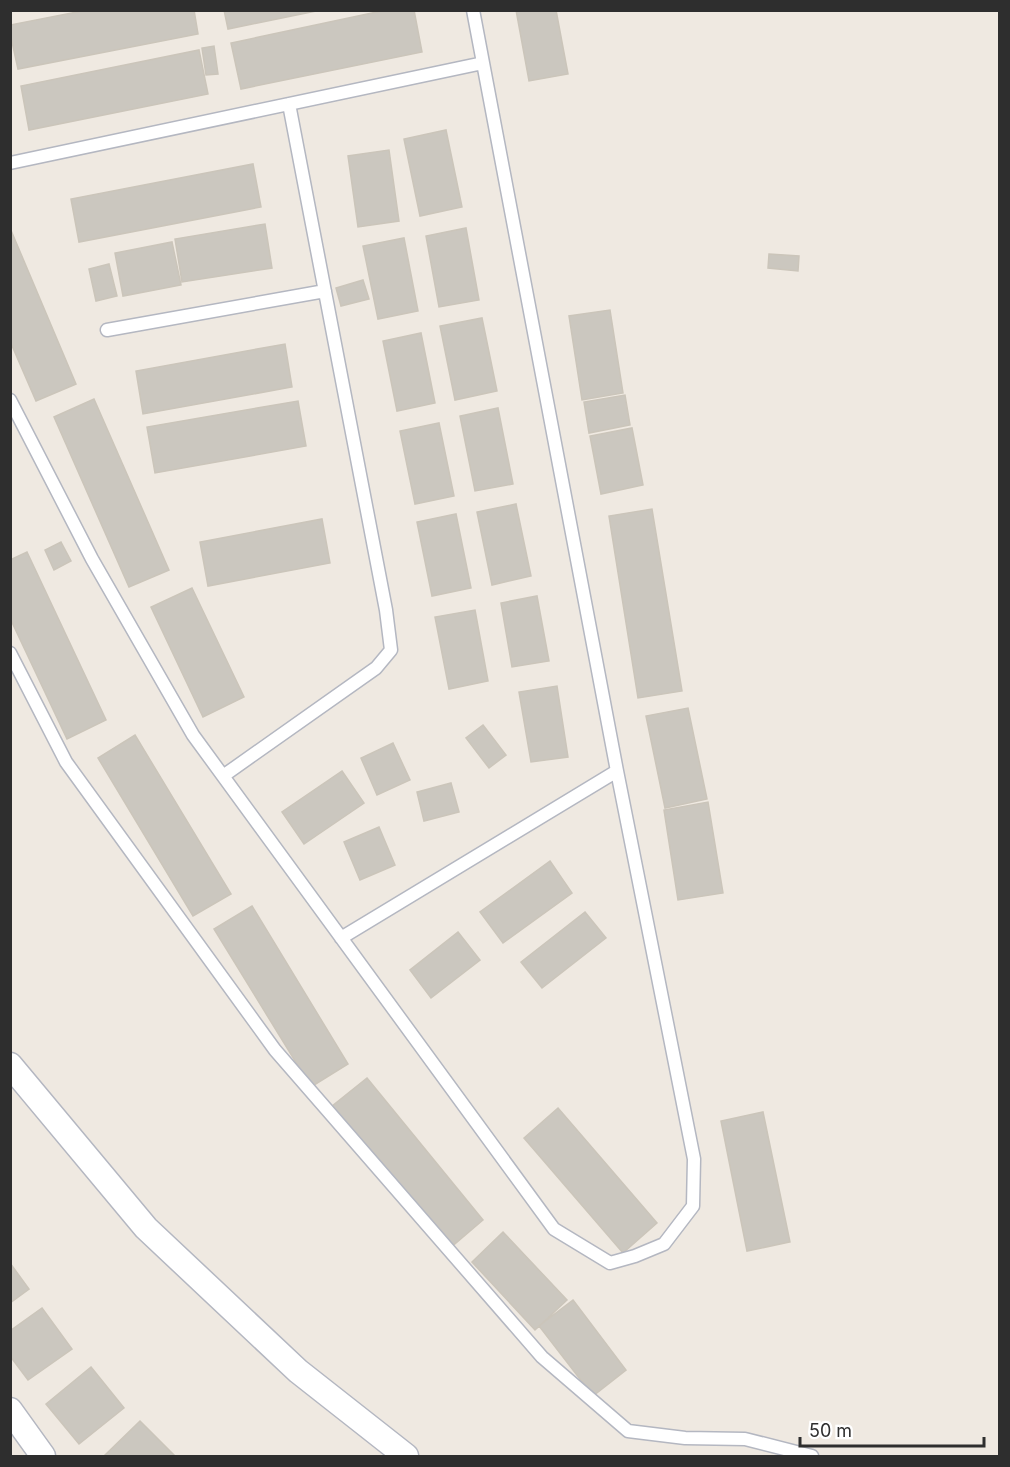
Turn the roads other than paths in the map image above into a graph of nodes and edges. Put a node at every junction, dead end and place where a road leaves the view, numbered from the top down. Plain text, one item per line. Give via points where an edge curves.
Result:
1 (473, 10) edge
2 (483, 63) junction
3 (289, 104) junction
4 (10, 163) edge
5 (325, 291) junction
6 (107, 330) dead end
7 (10, 400) edge
8 (10, 653) edge
9 (617, 771) junction
10 (223, 776) junction
11 (341, 938) junction
12 (10, 1065) edge
13 (10, 1410) edge
14 (43, 1456) edge
15 (406, 1456) edge
16 (812, 1456) edge

1 - 2 lane
2 - 3 lane
2 - 9 lane
3 - 4 lane
3 - 5 lane
5 - 6 lane
5 - 10 lane via 391,650 376,668
7 - 10 lane via 92,559 193,735
8 - 16 lane via 66,762 275,1050 542,1357 628,1431 745,1439
9 - 11 lane
9 - 11 lane via 694,1160 693,1206 664,1244 610,1263 554,1229
10 - 11 lane
12 - 15 street via 146,1228 298,1371
13 - 14 street

